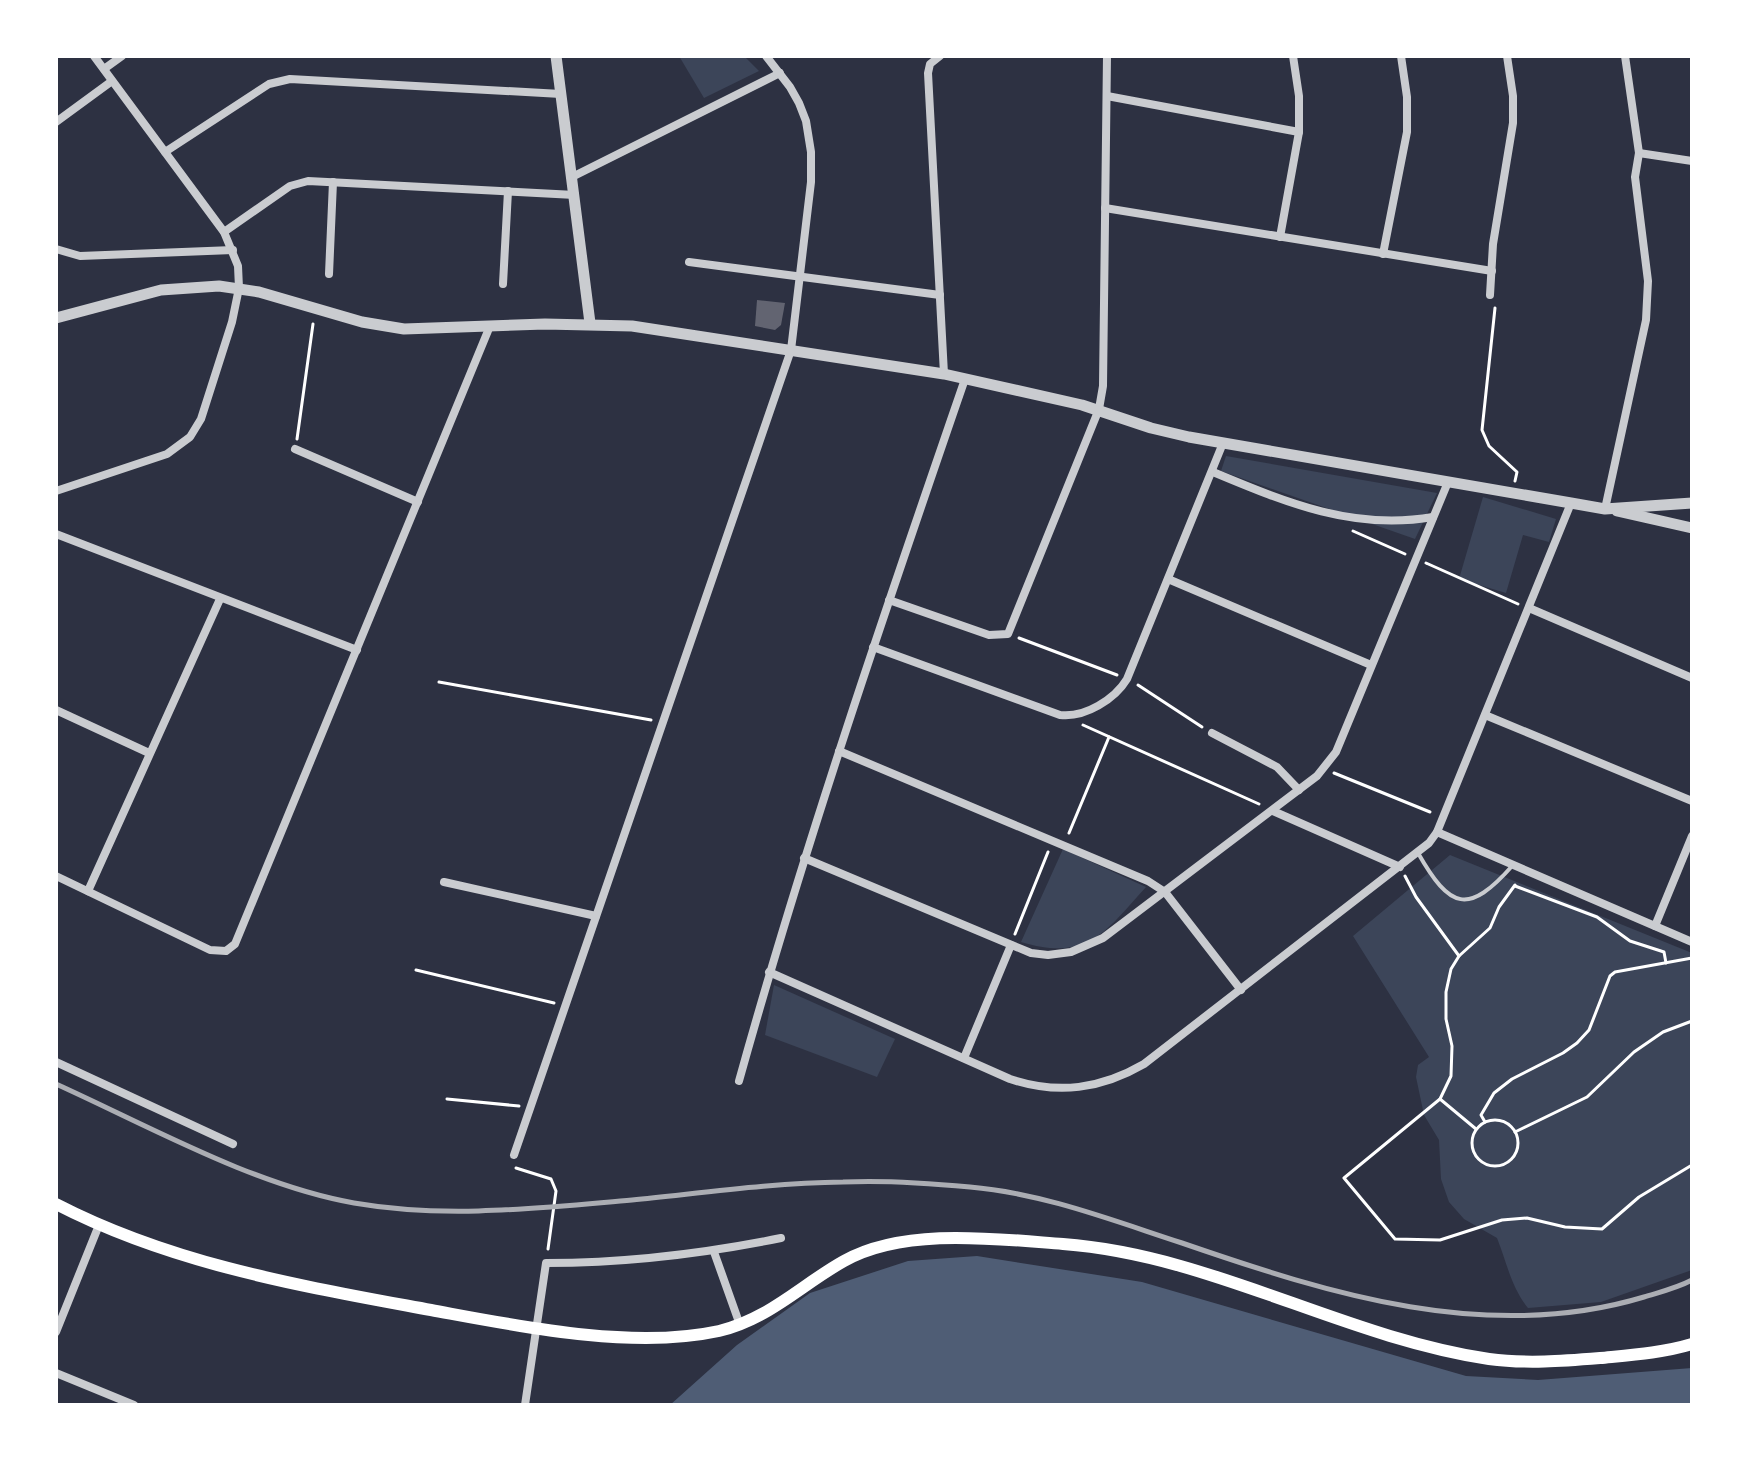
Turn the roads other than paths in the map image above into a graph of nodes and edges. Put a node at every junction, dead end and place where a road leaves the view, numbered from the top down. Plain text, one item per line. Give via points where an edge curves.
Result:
1 (94, 56) edge
2 (122, 56) edge
3 (556, 56) edge
4 (766, 56) edge
5 (940, 56) edge
6 (1107, 56) edge
7 (1293, 56) edge
8 (1401, 56) edge
9 (1507, 56) edge
10 (1625, 56) edge
11 (104, 69) junction
12 (780, 73) junction
13 (112, 81) junction
14 (561, 94) junction
15 (1107, 96) junction
16 (56, 122) edge
17 (1299, 132) junction
18 (165, 152) junction
19 (1639, 153) junction
20 (1692, 161) edge
21 (572, 177) junction
22 (333, 182) junction
23 (508, 191) junction
24 (575, 195) junction
25 (1105, 208) junction
26 (224, 232) junction
27 (1280, 237) junction
28 (56, 249) edge
29 (233, 250) junction
30 (1383, 254) junction
31 (689, 262) dead end
32 (1492, 271) junction
33 (329, 274) dead end
34 (800, 276) junction
35 (503, 284) dead end
36 (239, 288) junction
37 (940, 295) junction
38 (1490, 295) road end
39 (56, 318) edge
40 (590, 323) junction
41 (490, 326) junction
42 (791, 350) junction
43 (944, 374) junction
44 (965, 379) junction
45 (1099, 409) junction
46 (1223, 443) junction
47 (295, 449) road end
48 (1213, 472) junction
49 (1448, 482) junction
50 (56, 491) edge
51 (418, 502) junction
52 (1571, 503) junction
53 (1692, 503) edge
54 (1605, 509) junction
55 (1433, 517) junction
56 (1692, 528) edge
57 (56, 534) edge
58 (1168, 579) junction
59 (220, 599) junction
60 (889, 600) junction
61 (1529, 608) junction
62 (873, 647) junction
63 (357, 650) junction
64 (1371, 665) junction
65 (1692, 678) edge
66 (56, 710) edge
67 (1485, 715) junction
68 (1212, 733) dead end
69 (839, 751) junction
70 (149, 753) junction
71 (1299, 790) junction
72 (1692, 801) edge
73 (1273, 811) junction
74 (1437, 832) junction
75 (1692, 836) edge
76 (1418, 853) junction
77 (804, 858) junction
78 (1513, 865) junction
79 (1400, 867) junction
80 (56, 876) edge
81 (444, 882) dead end
82 (88, 891) junction
83 (1165, 892) junction
84 (596, 916) junction
85 (1655, 926) junction
86 (1692, 942) edge
87 (1011, 945) junction
88 (769, 972) junction
89 (1241, 990) junction
90 (964, 1058) junction
91 (56, 1062) edge
92 (739, 1081) dead end
93 (233, 1144) dead end
94 (514, 1155) road end
95 (56, 1204) edge
96 (99, 1225) junction
97 (781, 1238) dead end
98 (714, 1252) junction
99 (740, 1325) junction
100 (536, 1328) junction
101 (56, 1332) edge
102 (1692, 1344) edge
103 (56, 1373) edge
104 (134, 1405) edge
105 (525, 1405) edge

1 - 11 street
2 - 11 street
3 - 14 street
4 - 12 street
5 - 37 street via 928,73
6 - 15 street
7 - 17 street
8 - 30 street via 1407,132
9 - 32 street via 1513,123
10 - 19 street
11 - 13 street
12 - 21 street
12 - 34 street via 799,103 811,152
13 - 16 street
13 - 18 street
14 - 18 street via 290,79 269,84
14 - 21 street
15 - 17 street
15 - 25 street
17 - 27 street
18 - 26 street
19 - 20 street
19 - 54 street via 1635,177 1648,308
21 - 24 street
22 - 23 street
22 - 26 street via 290,186
22 - 33 street
23 - 24 street
23 - 35 street
24 - 40 street
25 - 27 street
25 - 45 street
26 - 29 street
27 - 30 street
28 - 29 street via 80,256
29 - 36 street
30 - 32 street
31 - 34 street
32 - 38 street
34 - 37 street
34 - 42 street
36 - 39 street via 161,290
36 - 41 street via 404,329
36 - 50 street via 201,419 190,437 167,454
37 - 43 street
40 - 41 street
40 - 42 street
41 - 51 street
42 - 43 street
42 - 84 street
43 - 44 street
44 - 45 street
44 - 60 street
45 - 46 street via 1151,428
45 - 60 street via 1008,634 989,635
46 - 48 street
46 - 49 street
47 - 51 street
48 - 55 street via 1319,512 1385,522
48 - 58 street
49 - 52 street
49 - 55 street
51 - 63 street
52 - 54 street
52 - 61 street
53 - 54 street
54 - 56 street
55 - 64 street
57 - 59 street
58 - 62 street via 1120,690 1072,716
58 - 64 street
59 - 63 street
59 - 70 street
60 - 62 street
61 - 65 street
61 - 67 street
62 - 69 street
63 - 82 street via 238,940 226,951 210,950
64 - 71 street via 1336,752
66 - 70 street
67 - 72 street
67 - 74 street
68 - 71 street via 1277,767
69 - 77 street
69 - 83 street via 1065,844
70 - 82 street
71 - 73 street
73 - 79 street
73 - 83 street
74 - 76 street
74 - 78 street
75 - 85 street
76 - 78 lane via 1436,884 1464,899 1487,892
76 - 79 street
77 - 87 street
77 - 88 street
78 - 85 street
79 - 89 street
80 - 82 street
81 - 84 street
83 - 87 street via 1085,948 1048,955
83 - 89 street
84 - 94 street
85 - 86 street
87 - 90 street
88 - 90 street
88 - 92 street
89 - 90 street via 1144,1064 1103,1083 1037,1087
91 - 93 street
95 - 96 main road
96 - 100 main road via 252,1276
96 - 101 street
97 - 98 street
98 - 99 street
98 - 100 street via 546,1263
99 - 100 main road via 659,1337
99 - 102 main road via 859,1254 919,1240 992,1240 1099,1247 1155,1258 1405,1340 1492,1359 1556,1361
100 - 105 street
103 - 104 street

